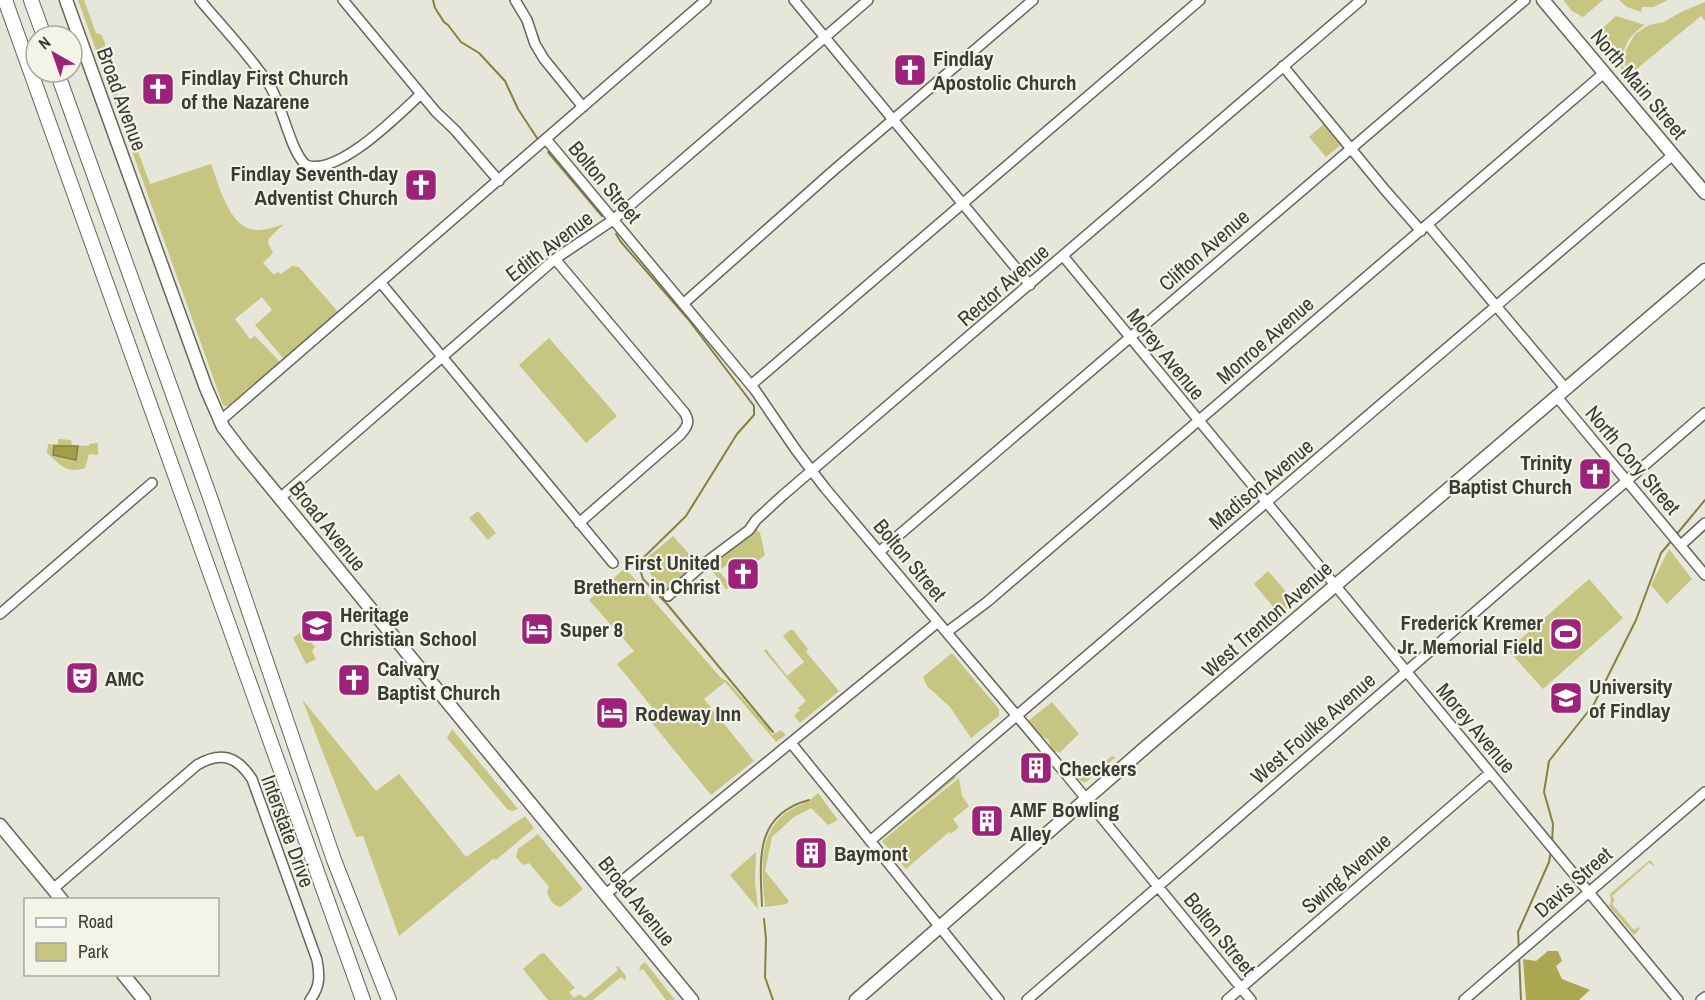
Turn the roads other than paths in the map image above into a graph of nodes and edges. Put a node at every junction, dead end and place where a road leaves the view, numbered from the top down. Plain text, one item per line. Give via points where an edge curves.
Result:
1 (5, 0) edge
2 (31, 0) edge
3 (66, 0) edge
4 (200, 0) edge
5 (344, 0) edge
6 (514, 0) edge
7 (706, 0) edge
8 (794, 0) edge
9 (868, 0) edge
10 (1033, 0) edge
11 (1200, 0) edge
12 (1525, 0) edge
13 (1544, 0) edge
14 (1359, 1) edge
15 (40, 24) edge
16 (825, 37) junction
17 (1283, 66) junction
18 (1604, 73) junction
19 (61, 84) edge
20 (421, 94) junction
21 (583, 107) junction
22 (894, 119) junction
23 (546, 139) junction
24 (1351, 148) junction
25 (1674, 154) junction
26 (499, 181) junction
27 (1705, 193) edge
28 (963, 204) junction
29 (614, 220) junction
30 (1425, 228) junction
31 (1063, 256) junction
32 (555, 259) junction
33 (1705, 270) edge
34 (381, 283) junction
35 (1030, 285) junction
36 (683, 304) junction
37 (1497, 307) junction
38 (1130, 338) junction
39 (442, 358) junction
40 (751, 386) junction
41 (1561, 393) junction
42 (1705, 413) edge
43 (220, 421) junction
44 (1198, 421) junction
45 (812, 471) junction
46 (1627, 480) junction
47 (152, 483) dead end
48 (280, 498) junction
49 (1267, 503) junction
50 (579, 523) junction
51 (1705, 523) edge
52 (1679, 543) junction
53 (879, 552) junction
54 (613, 563) dead end
55 (1705, 575) edge
56 (1336, 585) junction
57 (669, 596) dead end
58 (0, 614) edge
59 (938, 622) junction
60 (947, 632) junction
61 (1405, 671) junction
62 (1016, 715) junction
63 (791, 743) junction
64 (1490, 773) junction
65 (1705, 792) edge
66 (1086, 799) junction
67 (0, 825) edge
68 (870, 841) junction
69 (334, 860) junction
70 (1159, 888) junction
71 (53, 889) junction
72 (1588, 892) junction
73 (606, 894) junction
74 (60, 898) edge
75 (940, 927) junction
76 (124, 976) edge
77 (1241, 988) junction
78 (1705, 997) edge
79 (144, 1000) edge
80 (309, 1000) edge
81 (361, 1000) edge
82 (389, 1000) edge
83 (399, 1000) edge
84 (692, 1000) edge
85 (856, 1000) edge
86 (999, 1000) edge
87 (1027, 1000) edge
88 (1227, 1000) edge
89 (1251, 1000) edge
90 (1464, 1000) edge
91 (1678, 1000) edge
92 (1701, 1000) edge

1 - 81 highway
2 - 15 highway
3 - 43 main road, Broad Avenue
4 - 20 street via 268,84 297,153 306,165 322,166 346,156
5 - 20 street
6 - 21 street via 544,59
7 - 21 street
8 - 16 street
9 - 16 street, Edith Avenue
10 - 22 street
11 - 28 street
12 - 24 street, Clifton Avenue
13 - 18 main road, North Main Street
14 - 17 street, Rector Avenue
16 - 22 street
16 - 29 street, Edith Avenue
17 - 24 street, North Cory Street
17 - 31 street, Rector Avenue
18 - 25 main road, North Main Street
18 - 30 street, Monroe Avenue
19 - 69 highway via 211,500
20 - 26 street
21 - 23 street
22 - 28 street
22 - 36 street
23 - 26 street
23 - 29 street, Bolton Street
24 - 30 street, North Cory Street via 1385,190
24 - 38 street, Clifton Avenue
25 - 27 main road, North Main Street
25 - 37 street, Madison Avenue
26 - 34 street
28 - 35 street
28 - 40 street
29 - 32 street, Edith Avenue
29 - 36 street, Bolton Street
30 - 37 street, North Cory Street
30 - 44 street, Monroe Avenue
31 - 35 street, Rector Avenue
31 - 38 street, Morey Avenue
32 - 39 street, Edith Avenue
32 - 50 street via 684,412 688,422 680,435
33 - 41 main road, West Trenton Avenue
34 - 39 street
34 - 43 street
35 - 45 street, Rector Avenue
36 - 40 street, Bolton Street
37 - 41 street, North Cory Street
37 - 49 street, Madison Avenue
38 - 44 street, Morey Avenue
38 - 53 street, Clifton Avenue
39 - 48 street, Edith Avenue
39 - 50 street
40 - 45 street, Bolton Street
41 - 46 street, North Cory Street
41 - 56 main road, West Trenton Avenue
42 - 46 street, West Foulke Avenue
43 - 48 main road, Broad Avenue
44 - 49 street, Morey Avenue
44 - 60 street, Monroe Avenue via 984,605
45 - 53 street, Bolton Street
45 - 57 street, Rector Avenue
46 - 52 street, North Cory Street
46 - 61 street, West Foulke Avenue
47 - 58 street
48 - 73 main road, Broad Avenue
49 - 56 street, Morey Avenue
49 - 62 street, Madison Avenue
50 - 54 street
51 - 52 street
52 - 55 street, North Cory Street
53 - 59 street, Bolton Street
56 - 61 street, Morey Avenue
56 - 66 main road, West Trenton Avenue
59 - 60 street, Bolton Street
59 - 63 street
60 - 62 street, Bolton Street
61 - 64 street, Morey Avenue
61 - 70 street, West Foulke Avenue
62 - 66 street, Bolton Street
62 - 68 street, Madison Avenue
63 - 68 street
63 - 73 street
64 - 72 street, Morey Avenue
64 - 77 street, Swing Avenue
65 - 72 street, Davis Street
66 - 70 street, Bolton Street
66 - 75 main road, West Trenton Avenue
67 - 71 main road
68 - 75 street
69 - 82 highway
69 - 83 highway
70 - 77 street, Bolton Street
70 - 87 street, West Foulke Avenue
71 - 74 main road
71 - 80 street, Interstate Drive via 197,765 217,757 233,760 252,779 317,960 319,982
72 - 90 street, Davis Street
72 - 91 street, Morey Avenue
73 - 84 main road, Broad Avenue
75 - 85 main road, West Trenton Avenue
75 - 86 street
76 - 79 main road
77 - 88 street, Swing Avenue
77 - 89 street, Bolton Street
78 - 92 street

